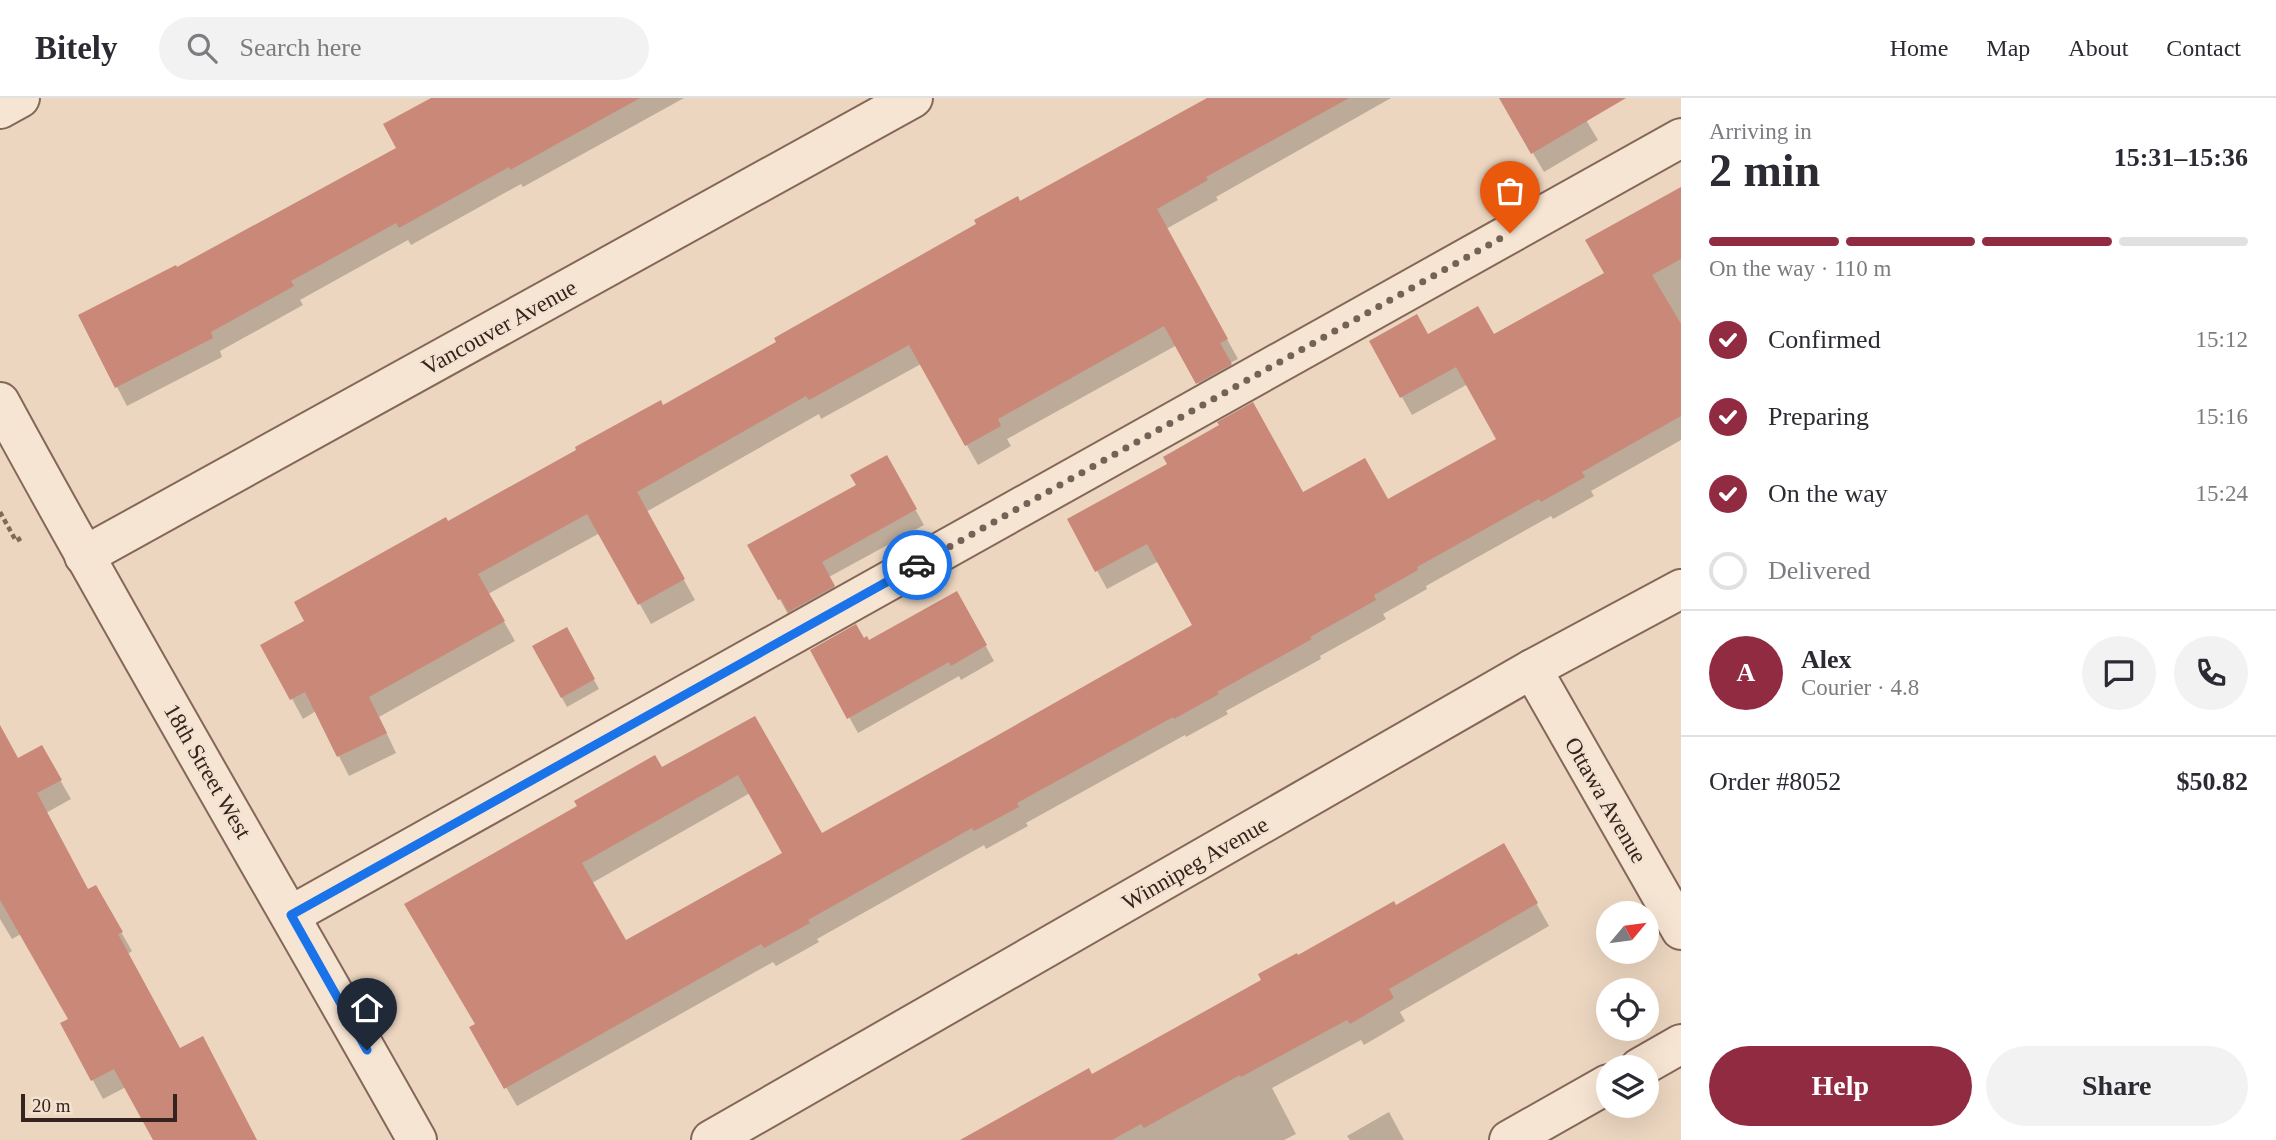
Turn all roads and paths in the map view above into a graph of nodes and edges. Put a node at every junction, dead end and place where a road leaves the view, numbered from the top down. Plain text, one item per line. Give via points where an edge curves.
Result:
1 (20, 98) edge
2 (913, 98) edge
3 (0, 109) edge
4 (1681, 138) edge
5 (0, 402) edge
6 (0, 512) edge
7 (16, 541) dead end
8 (84, 556) junction
9 (1681, 589) edge
10 (1532, 669) junction
11 (291, 915) junction
12 (1681, 930) edge
13 (1681, 1044) edge
14 (1659, 1057) edge
15 (1596, 1091) edge
16 (417, 1140) edge
17 (711, 1140) edge
18 (1508, 1140) edge

1 - 3 street
2 - 8 street, Vancouver Avenue
4 - 11 street
5 - 8 street, 18th Street West
6 - 7 path
8 - 11 street, 18th Street West
9 - 10 street, Winnipeg Avenue
10 - 12 street, Ottawa Avenue
10 - 17 street, Winnipeg Avenue
11 - 16 street, 18th Street West
13 - 14 street
15 - 18 street

